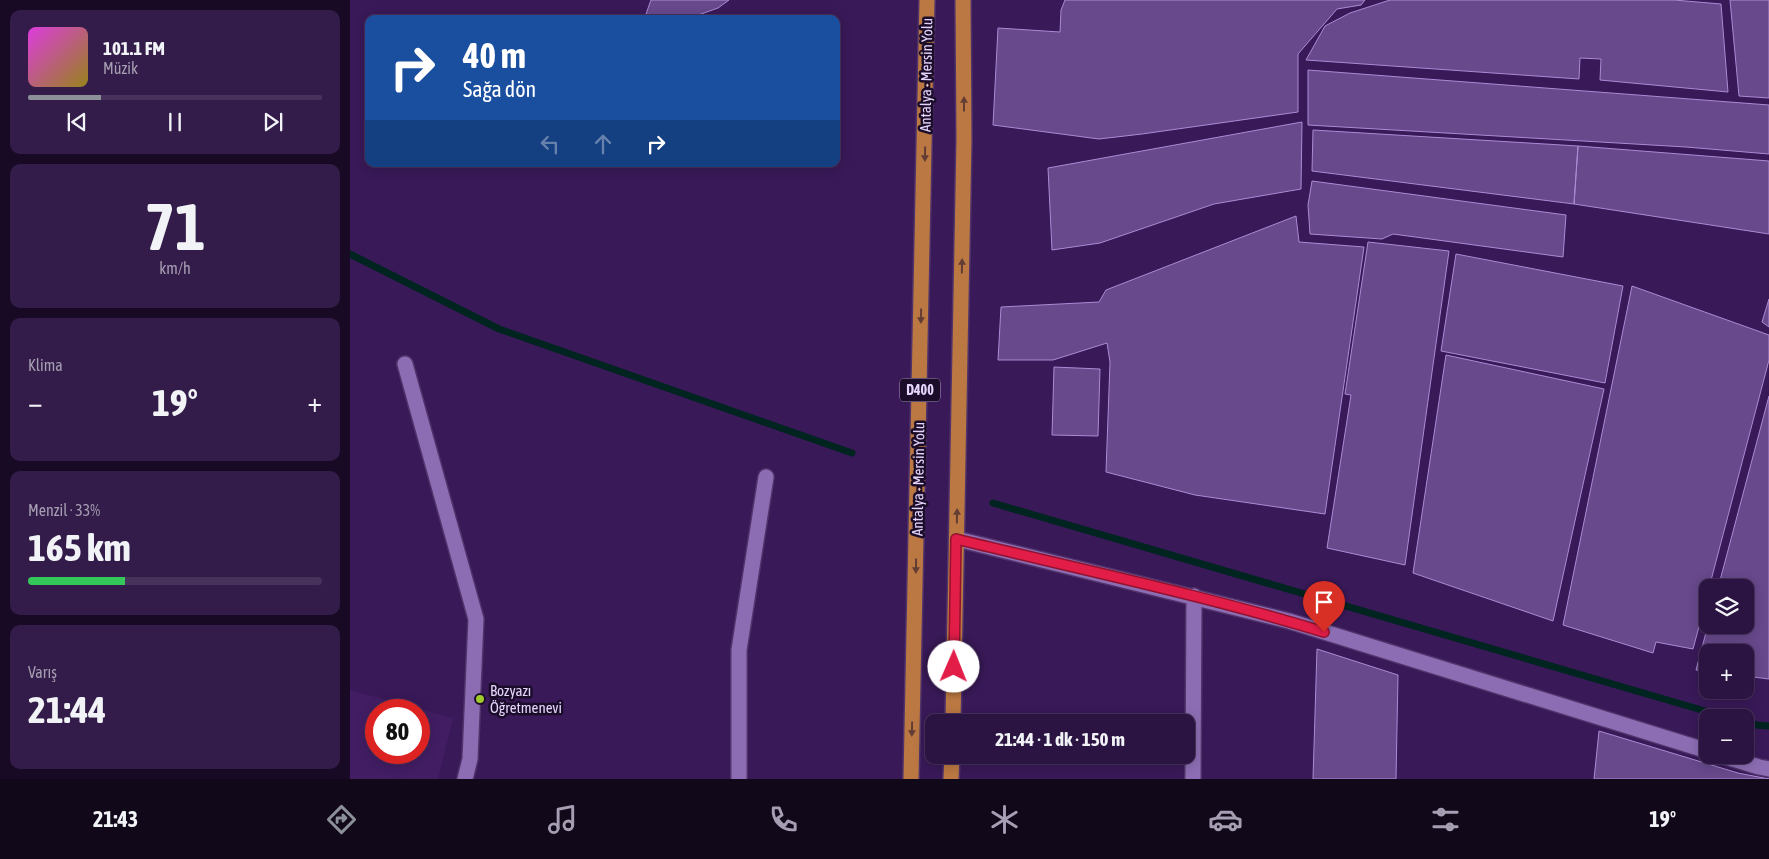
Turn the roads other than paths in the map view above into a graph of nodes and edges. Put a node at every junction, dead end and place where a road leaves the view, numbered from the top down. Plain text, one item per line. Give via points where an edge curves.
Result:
1 (927, 0) edge
2 (963, 0) edge
3 (405, 364) dead end
4 (766, 477) dead end
5 (956, 539) junction
6 (1194, 596) junction
7 (953, 714) edge
8 (1699, 748) edge
9 (952, 764) edge
10 (1747, 764) edge
11 (1769, 768) edge
12 (465, 779) edge
13 (739, 779) edge
14 (911, 779) edge
15 (952, 779) edge
16 (1193, 779) edge

1 -> 14 highway, Antalya - Mersin Yolu / D400
5 -> 2 highway, D400 via 964,139
3 - 12 street via 476,619 470,759
4 - 13 street via 739,650
5 - 6 street
5 - 7 highway, D400
6 - 8 street via 1289,621
6 - 16 street
9 - 15 highway
10 - 11 street

